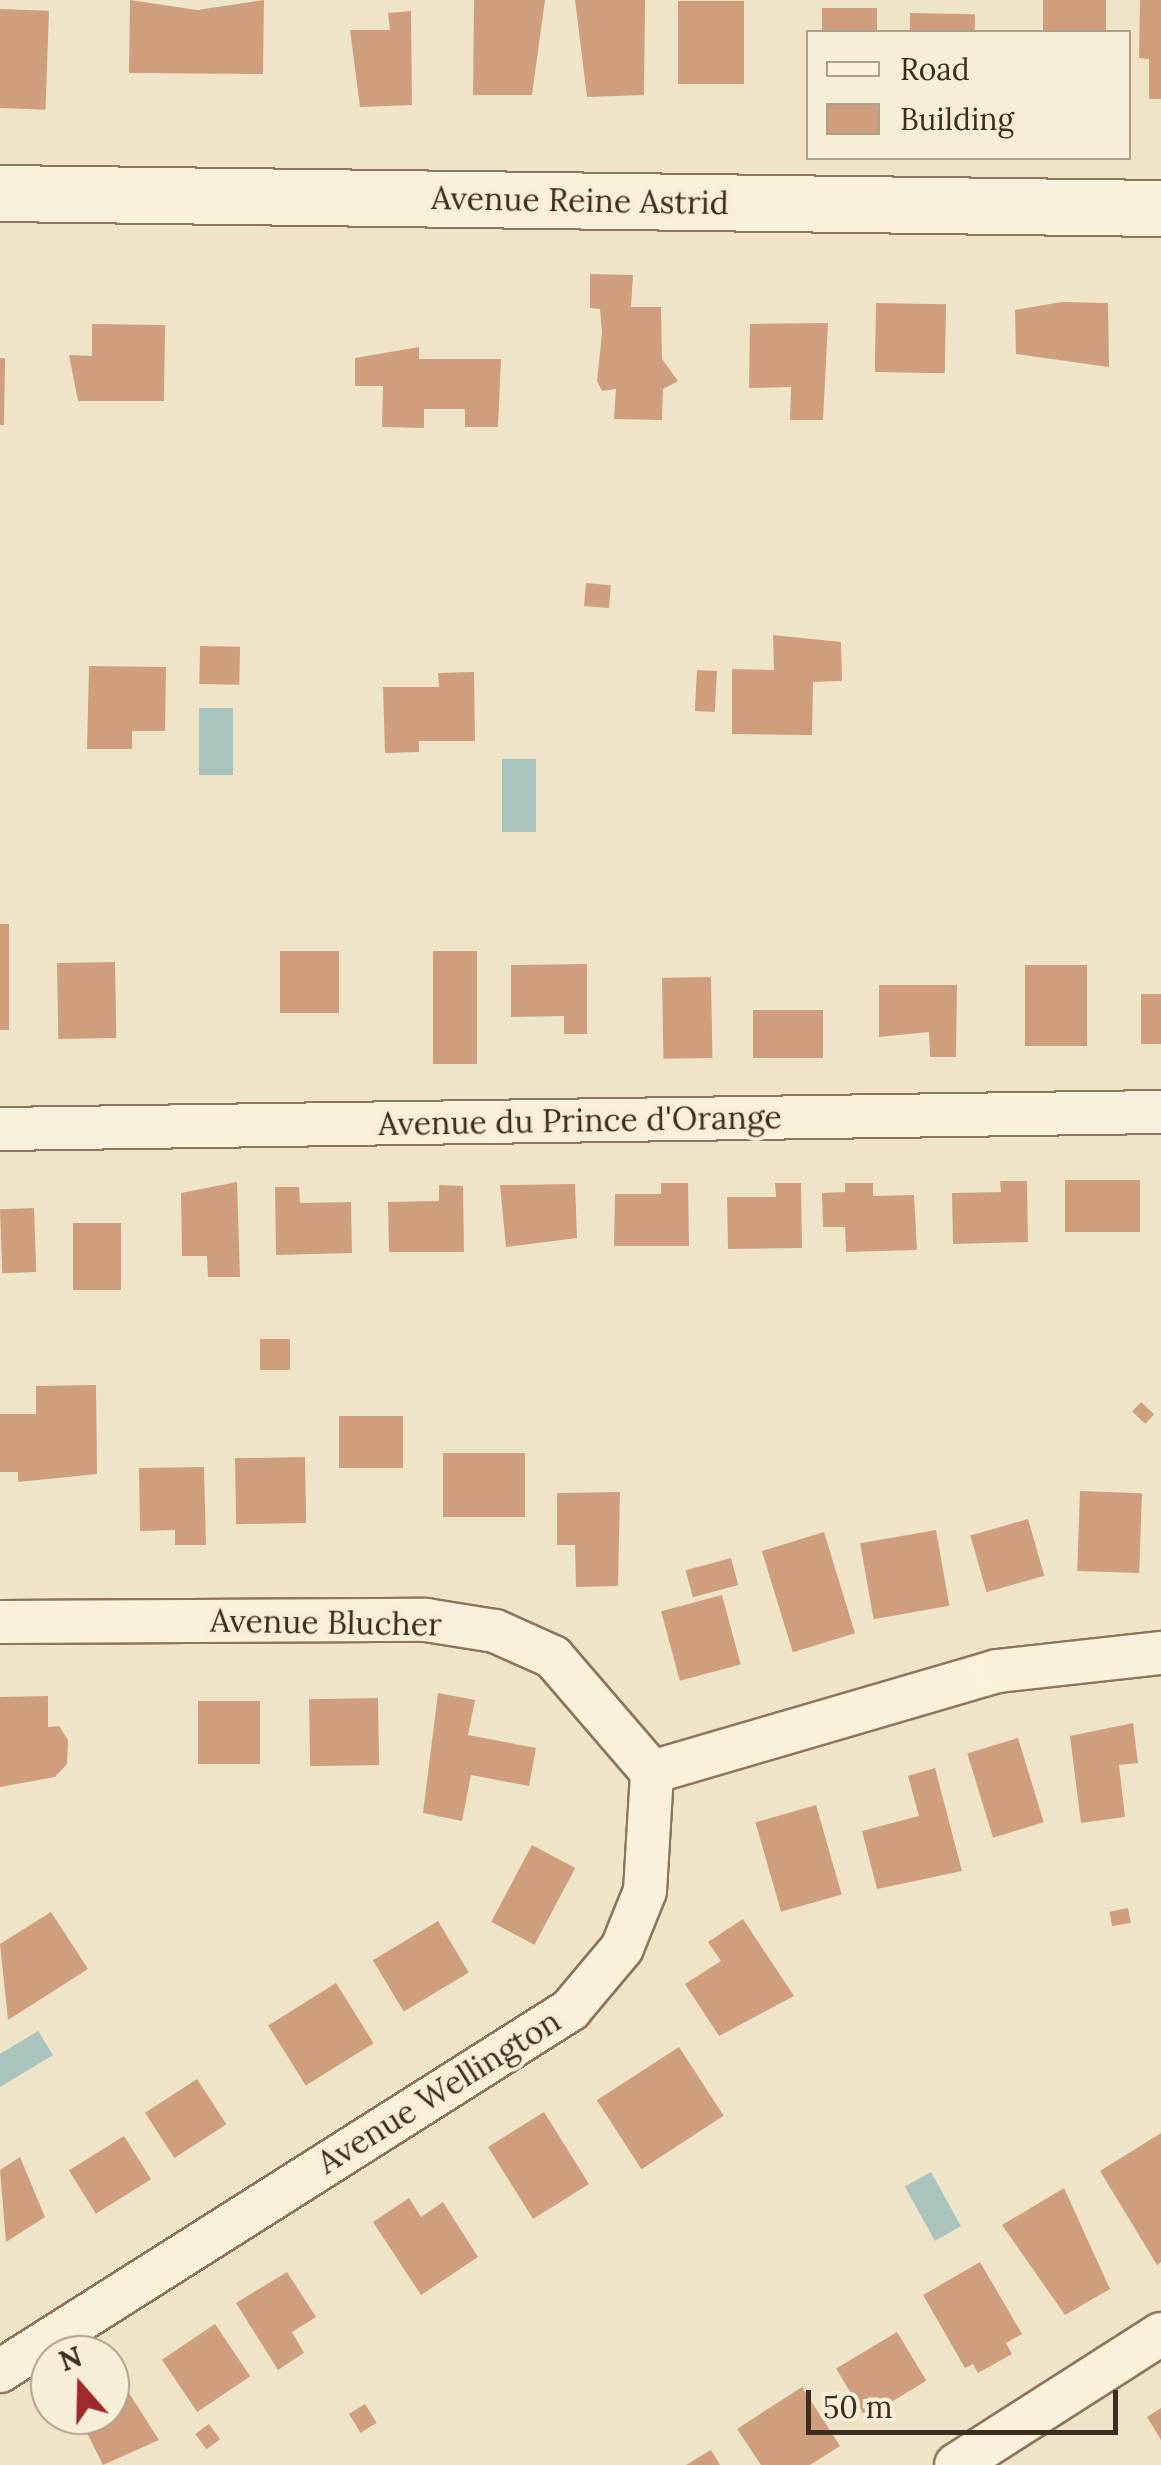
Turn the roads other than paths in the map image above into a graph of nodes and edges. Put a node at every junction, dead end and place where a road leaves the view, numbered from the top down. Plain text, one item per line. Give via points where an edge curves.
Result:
1 (0, 193) edge
2 (1161, 208) edge
3 (1161, 1112) edge
4 (0, 1129) edge
5 (0, 1622) edge
6 (1161, 1653) edge
7 (652, 1772) junction
8 (1161, 2334) edge
9 (0, 2370) edge
10 (956, 2465) edge

1 - 2 street, Avenue Reine Astrid
3 - 4 street, Avenue du Prince d'Orange
5 - 7 street, Avenue Blucher via 426,1620 495,1631 553,1657
6 - 7 street via 996,1671
7 - 9 street, Avenue Wellington via 644,1891 622,1948 570,2010
8 - 10 street

